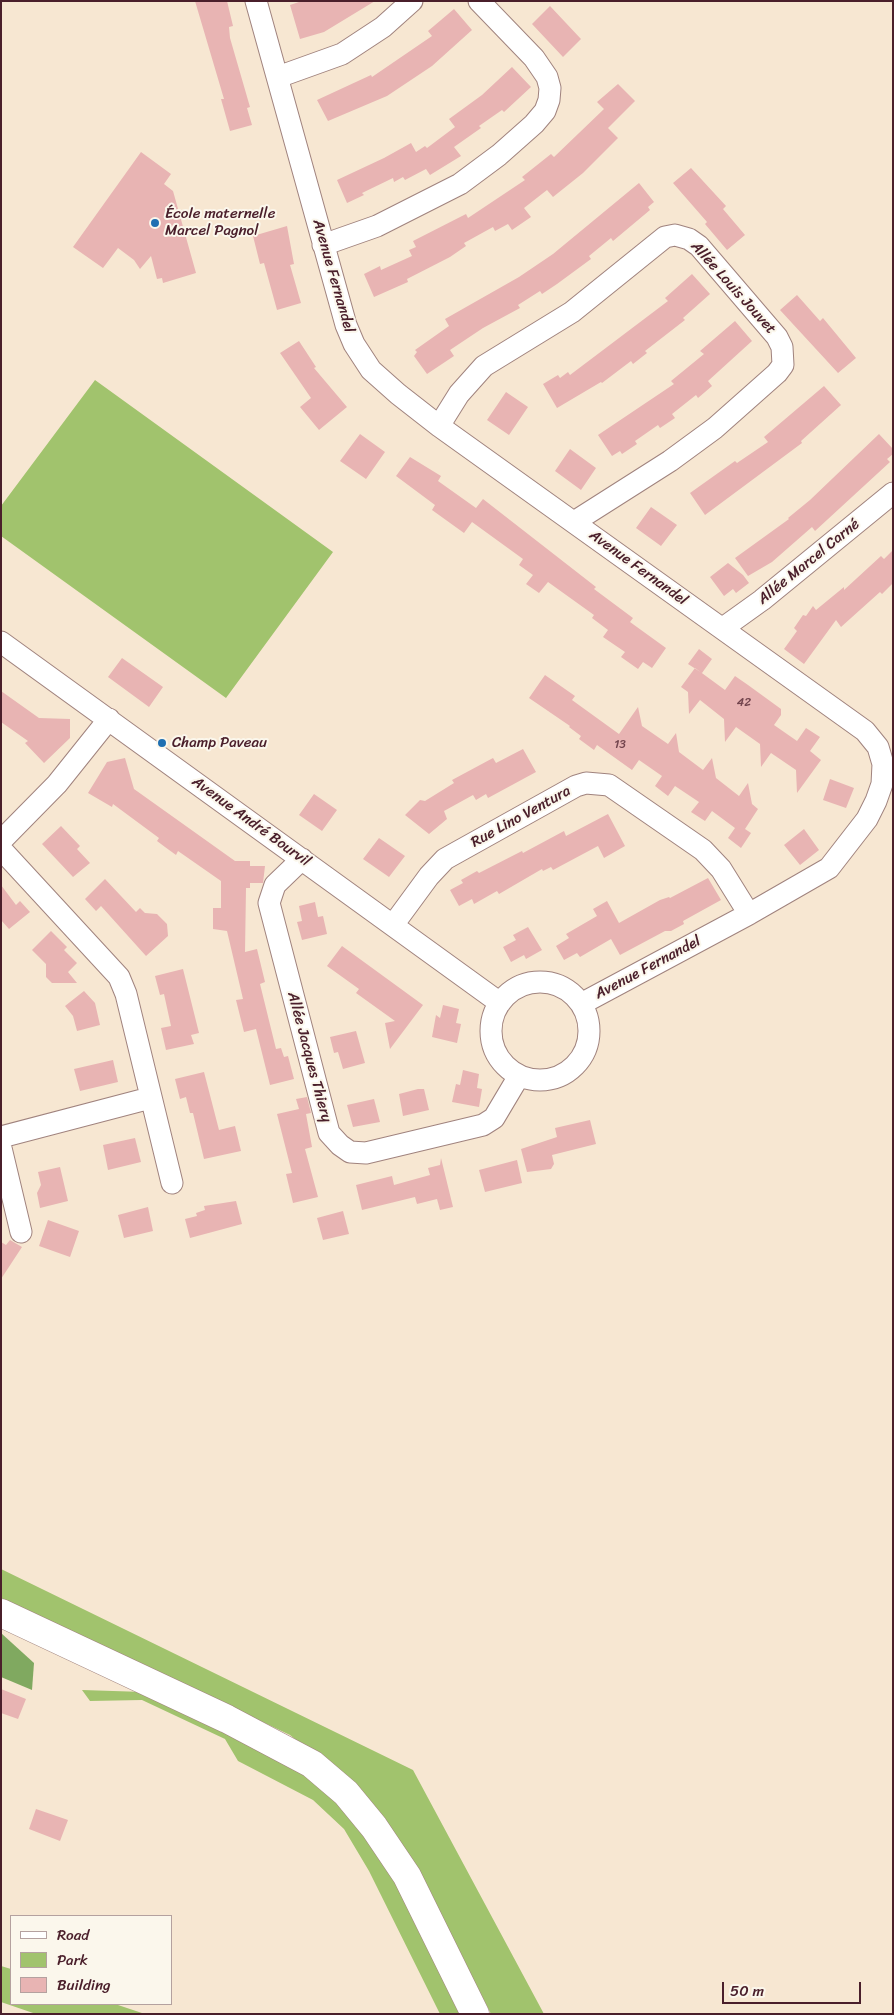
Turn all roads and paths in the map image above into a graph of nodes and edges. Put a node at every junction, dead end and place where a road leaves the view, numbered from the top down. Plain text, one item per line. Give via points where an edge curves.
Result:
1 (256, 1) edge
2 (412, 1) edge
3 (479, 1) edge
4 (278, 77) junction
5 (323, 245) junction
6 (439, 426) junction
7 (893, 493) edge
8 (574, 522) junction
9 (723, 628) junction
10 (1, 642) edge
11 (109, 719) junction
12 (888, 764) edge
13 (1, 841) edge
14 (1, 849) edge
15 (302, 859) junction
16 (749, 914) junction
17 (393, 925) junction
18 (500, 1003) junction
19 (581, 1004) junction
20 (519, 1076) junction
21 (150, 1098) junction
22 (1, 1137) edge
23 (1, 1148) edge
24 (172, 1183) dead end
25 (21, 1232) dead end
26 (1, 1613) edge
27 (475, 2014) edge

1 - 4 street, Avenue Fernandel
2 - 4 street via 383,27 342,54
3 - 5 street via 545,72 550,88 545,111 499,155 460,184 385,223
4 - 5 street, Avenue Fernandel
5 - 6 street, Avenue Fernandel via 346,325 362,359 381,381
6 - 8 street, Avenue Fernandel
6 - 8 street, Allée Louis Jouvet via 459,394 484,366 572,312 665,237 675,235 699,246 777,337 782,347 783,365 716,428
7 - 9 street, Allée Marcel Carné
8 - 9 street, Avenue Fernandel
9 - 12 street, Avenue Fernandel via 865,731
10 - 11 street, Avenue André Bourvil
11 - 13 street via 57,784
11 - 15 street, Avenue André Bourvil
12 - 16 street, Avenue Fernandel via 867,819 829,868
14 - 21 street via 119,976
15 - 17 street, Avenue André Bourvil
15 - 20 street, Allée Jacques Thiery via 275,885 269,903 329,1133 350,1152 366,1153 483,1125 494,1118
16 - 17 street, Rue Lino Ventura via 721,869 703,850 610,786 586,783 445,859 428,876
16 - 19 street, Avenue Fernandel
17 - 18 street, Avenue André Bourvil
18 - 19 street via 523,986 550,983 568,991
18 - 20 street via 493,1018 491,1035 496,1052
19 - 20 street via 588,1022 588,1041 581,1059 569,1071 554,1078 536,1080
21 - 22 street
21 - 24 street
23 - 25 street
26 - 27 highway via 227,1719 319,1770 346,1793 407,1876

